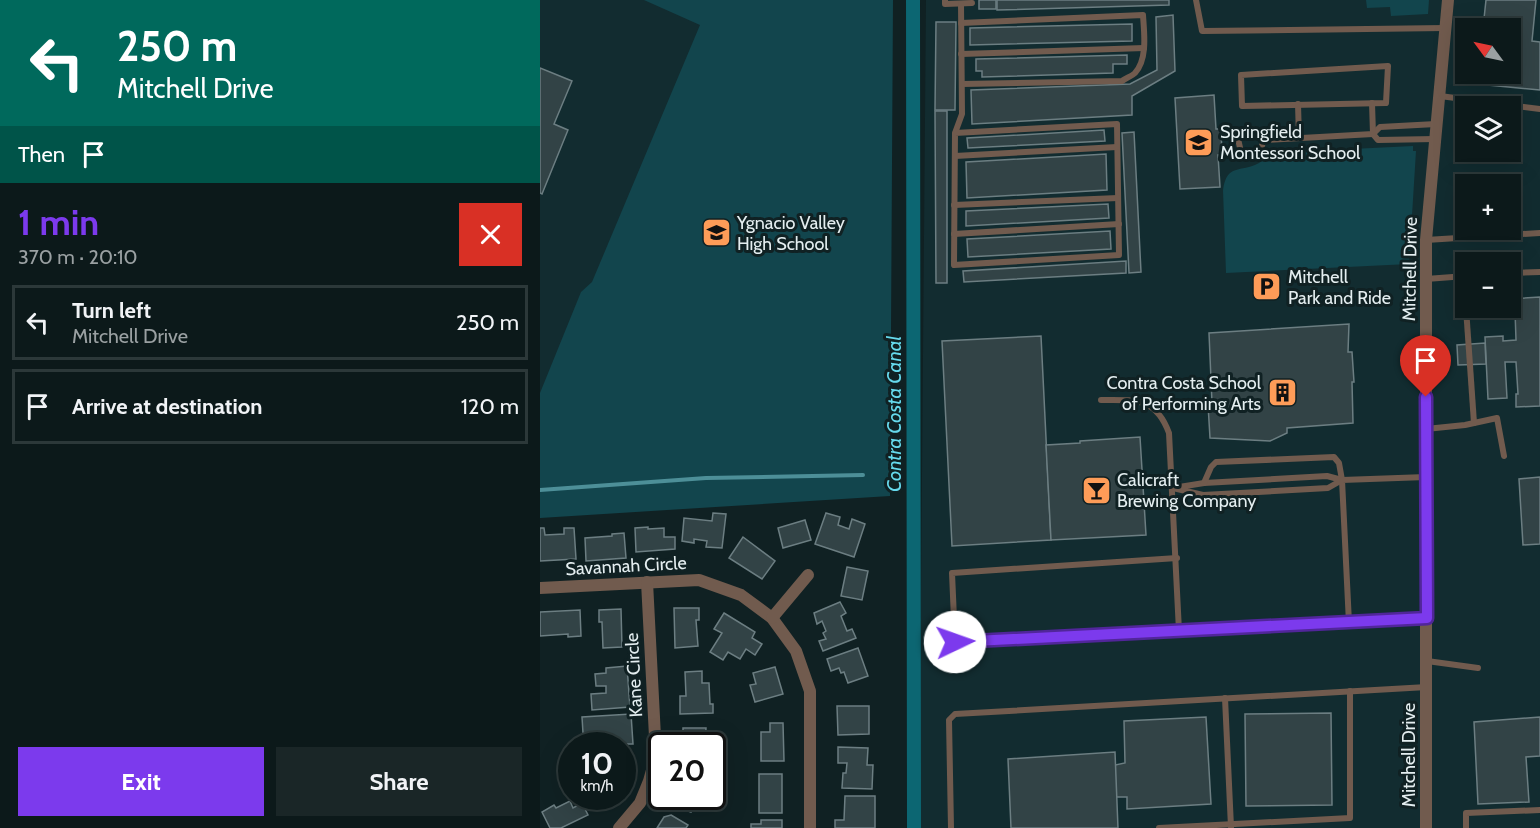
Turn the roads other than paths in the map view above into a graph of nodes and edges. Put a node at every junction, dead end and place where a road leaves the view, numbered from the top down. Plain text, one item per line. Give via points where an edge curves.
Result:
1 (945, 0) edge
2 (1196, 0) edge
3 (1448, 0) edge
4 (972, 3) dead end
5 (961, 4) junction
6 (962, 23) junction
7 (1446, 28) junction
8 (1144, 48) junction
9 (962, 54) junction
10 (962, 84) junction
11 (1440, 96) junction
12 (1372, 102) junction
13 (1298, 104) junction
14 (1540, 109) edge
15 (1437, 124) junction
16 (955, 133) junction
17 (1373, 134) junction
18 (1299, 138) junction
19 (1436, 139) junction
20 (1264, 140) junction
21 (1117, 147) junction
22 (954, 156) junction
23 (1118, 198) junction
24 (954, 205) junction
25 (1119, 224) junction
26 (1540, 233) edge
27 (954, 234) junction
28 (1426, 240) junction
29 (1540, 272) edge
30 (1521, 273) edge
31 (1455, 277) edge
32 (1426, 279) junction
33 (1467, 318) edge
34 (1101, 400) dead end
35 (1474, 423) junction
36 (1426, 429) junction
37 (1504, 456) dead end
38 (1426, 477) junction
39 (1342, 480) junction
40 (1204, 483) junction
41 (1173, 488) junction
42 (1177, 558) junction
43 (808, 575) dead end
44 (647, 582) junction
45 (540, 588) edge
46 (772, 618) junction
47 (1427, 618) junction
48 (1349, 623) junction
49 (1179, 631) junction
50 (1427, 661) junction
51 (1478, 668) dead end
52 (1427, 687) junction
53 (1350, 691) junction
54 (1225, 698) junction
55 (1540, 810) edge
56 (1231, 826) edge
57 (619, 828) edge
58 (810, 828) edge
59 (951, 828) edge
60 (1159, 828) edge
61 (1426, 828) edge
62 (1466, 828) edge

1 - 5 lane via 945,4
2 - 7 lane via 1202,31
3 - 7 street, Mitchell Drive
4 - 5 lane
5 - 6 lane
6 - 8 lane via 1143,15
6 - 9 lane
7 - 11 street, Mitchell Drive
8 - 9 lane
8 - 10 lane via 1135,73 1122,81
9 - 10 lane
10 - 16 lane via 962,114
11 - 14 lane
11 - 15 street, Mitchell Drive
12 - 13 lane
12 - 13 lane via 1386,103 1388,66 1241,75 1242,106
12 - 17 lane
13 - 18 lane
15 - 17 lane via 1380,127
15 - 19 street, Mitchell Drive
16 - 21 lane via 1117,124
16 - 22 lane
17 - 18 lane
17 - 19 lane via 1378,140
18 - 20 lane
19 - 28 street, Mitchell Drive
20 - 20 lane via 1257,130 1246,129 1238,139 1241,152 1254,155
21 - 22 lane
21 - 23 lane
22 - 24 lane
23 - 24 lane
23 - 25 lane
24 - 27 lane
25 - 27 lane
25 - 27 lane via 1119,255 954,265
26 - 28 lane
28 - 32 street, Mitchell Drive
29 - 30 lane
31 - 32 lane
32 - 36 street, Mitchell Drive
33 - 35 lane
34 - 41 lane via 1130,400 1156,410 1169,433
35 - 36 lane
35 - 37 lane via 1497,418
36 - 38 street, Mitchell Drive
38 - 39 lane
38 - 47 street, Mitchell Drive
39 - 40 lane via 1327,476
39 - 40 lane via 1334,457 1216,462
39 - 41 lane via 1328,488 1203,495
39 - 48 lane
40 - 41 lane
41 - 42 lane
42 - 49 lane
42 - 49 lane via 952,573 955,642
43 - 46 street
44 - 45 street, Savannah Circle
44 - 46 street, Savannah Circle via 699,580 741,595
44 - 57 street, Kane Circle via 656,756 640,803
46 - 58 street, Savannah Circle via 796,651 810,691
47 - 48 lane
47 - 50 street, Mitchell Drive
48 - 49 lane
50 - 51 lane
50 - 52 street, Mitchell Drive
52 - 53 lane
52 - 61 street, Mitchell Drive
53 - 54 lane
53 - 56 lane via 1350,818
54 - 56 lane
54 - 59 lane via 955,714 949,720
55 - 62 lane via 1466,813
56 - 60 lane

